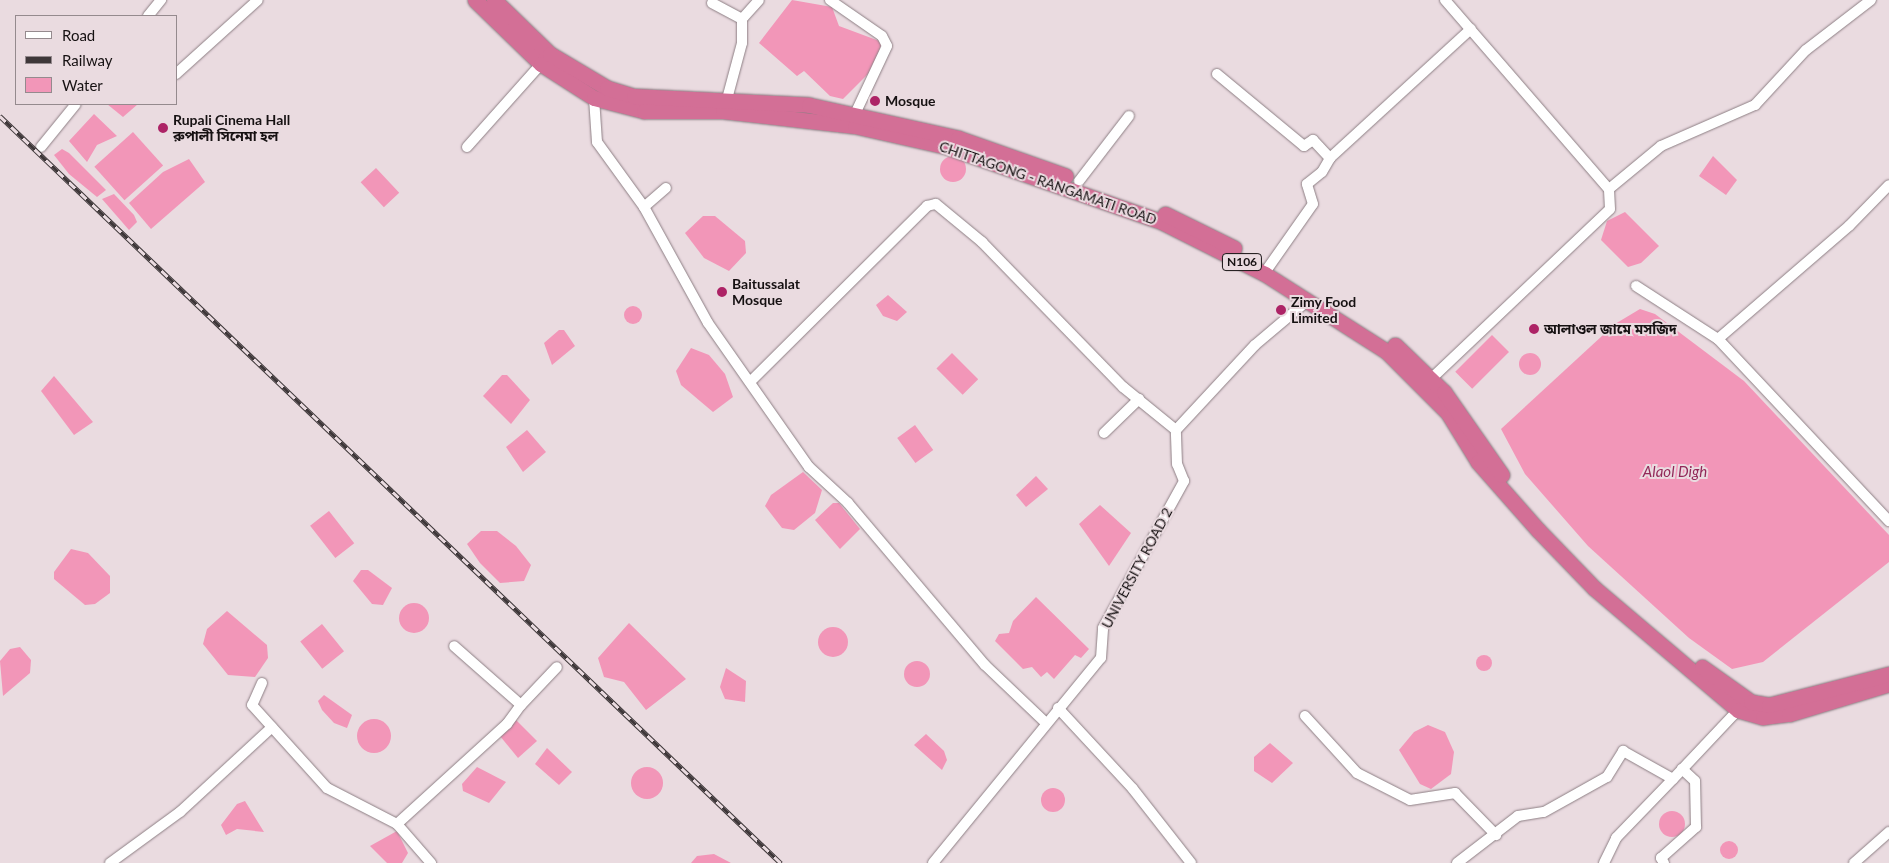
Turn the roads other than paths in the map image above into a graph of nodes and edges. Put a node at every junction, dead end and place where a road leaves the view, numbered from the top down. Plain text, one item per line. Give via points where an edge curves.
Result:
1 (161, 0) edge
2 (258, 0) edge
3 (475, 0) edge
4 (494, 0) edge
5 (759, 0) edge
6 (830, 0) edge
7 (1445, 0) edge
8 (1871, 0) edge
9 (712, 3) dead end
10 (149, 15) edge
11 (742, 18) junction
12 (1470, 29) junction
13 (541, 64) junction
14 (178, 72) edge
15 (1217, 74) dead end
16 (594, 98) junction
17 (727, 99) junction
18 (75, 105) edge
19 (855, 114) junction
20 (1129, 116) dead end
21 (41, 147) dead end
22 (467, 147) dead end
23 (1330, 158) junction
24 (1079, 181) junction
25 (1889, 185) edge
26 (666, 188) dead end
27 (1609, 189) junction
28 (644, 207) junction
29 (1268, 268) junction
30 (1636, 286) dead end
31 (1307, 301) junction
32 (1718, 340) junction
33 (1432, 378) junction
34 (750, 382) junction
35 (1139, 399) junction
36 (1176, 430) junction
37 (1104, 433) dead end
38 (1889, 521) edge
39 (454, 646) dead end
40 (557, 667) dead end
41 (1889, 674) edge
42 (262, 684) dead end
43 (1889, 684) edge
44 (521, 705) junction
45 (1058, 708) junction
46 (1738, 710) junction
47 (1304, 716) dead end
48 (1046, 723) junction
49 (272, 727) junction
50 (1682, 769) junction
51 (1673, 779) junction
52 (397, 824) junction
53 (1889, 832) edge
54 (1496, 834) junction
55 (110, 863) edge
56 (431, 863) edge
57 (933, 863) edge
58 (1192, 863) edge
59 (1457, 863) edge
60 (1604, 863) edge
61 (1664, 863) edge
62 (1854, 863) edge

1 - 10 street
2 - 14 street
3 - 13 highway, CHITTAGONG - RANGAMATI ROAD / N106
4 - 17 highway, CHITTAGONG - RANGAMATI ROAD / N106 via 550,54 608,88 634,96
5 - 11 street
6 - 19 street via 882,36 887,46
7 - 12 street
8 - 27 street via 1806,50 1755,105 1662,146
9 - 11 street
11 - 17 street via 742,43
12 - 23 street
12 - 27 street
13 - 16 highway, CHITTAGONG - RANGAMATI ROAD / N106
13 - 22 street
15 - 23 street via 1304,146 1312,140
16 - 28 street via 597,142
16 - 31 highway, CHITTAGONG - RANGAMATI ROAD / N106 via 644,111 790,115 944,146 1162,222 1265,274
17 - 19 highway, CHITTAGONG - RANGAMATI ROAD / N106 via 809,105
18 - 21 street
19 - 24 highway, CHITTAGONG - RANGAMATI ROAD / N106 via 958,138
20 - 24 street
23 - 29 street via 1322,172 1307,184 1313,204
24 - 29 highway, CHITTAGONG - RANGAMATI ROAD / N106 via 1184,222
25 - 32 street via 1849,226
26 - 28 street
27 - 33 street via 1610,209
28 - 34 street via 708,323
29 - 33 highway, CHITTAGONG - RANGAMATI ROAD / N106 via 1389,341
30 - 32 street
31 - 36 street via 1255,345
31 - 46 highway, CHITTAGONG - RANGAMATI ROAD / N106 via 1386,351 1422,383 1448,413 1478,462 1594,588
32 - 38 street
33 - 41 highway, CHITTAGONG - RANGAMATI ROAD / N106 via 1498,470 1558,539 1612,590 1738,694 1757,704 1782,705
34 - 35 street via 927,206 936,204 982,242
34 - 48 street via 809,467 848,503 985,664
35 - 36 street
35 - 37 street
36 - 45 street, UNIVERSITY ROAD 2 via 1177,464 1184,481 1103,628 1101,658
39 - 44 street
40 - 44 street
42 - 49 street via 252,705
43 - 46 highway, CHITTAGONG - RANGAMATI ROAD / N106 via 1789,714 1762,717
44 - 52 street via 467,762
45 - 48 street, UNIVERSITY ROAD 2
45 - 58 street via 1134,789
46 - 50 street
47 - 54 street via 1357,773 1410,800 1455,793
48 - 57 street, UNIVERSITY ROAD 2
49 - 52 street via 327,788
49 - 55 street via 180,812
50 - 51 street
50 - 61 street via 1695,781 1696,828 1661,858
51 - 54 street via 1623,751 1607,777 1544,812 1518,816
51 - 60 street via 1616,838
52 - 56 street
53 - 62 street
54 - 59 street

